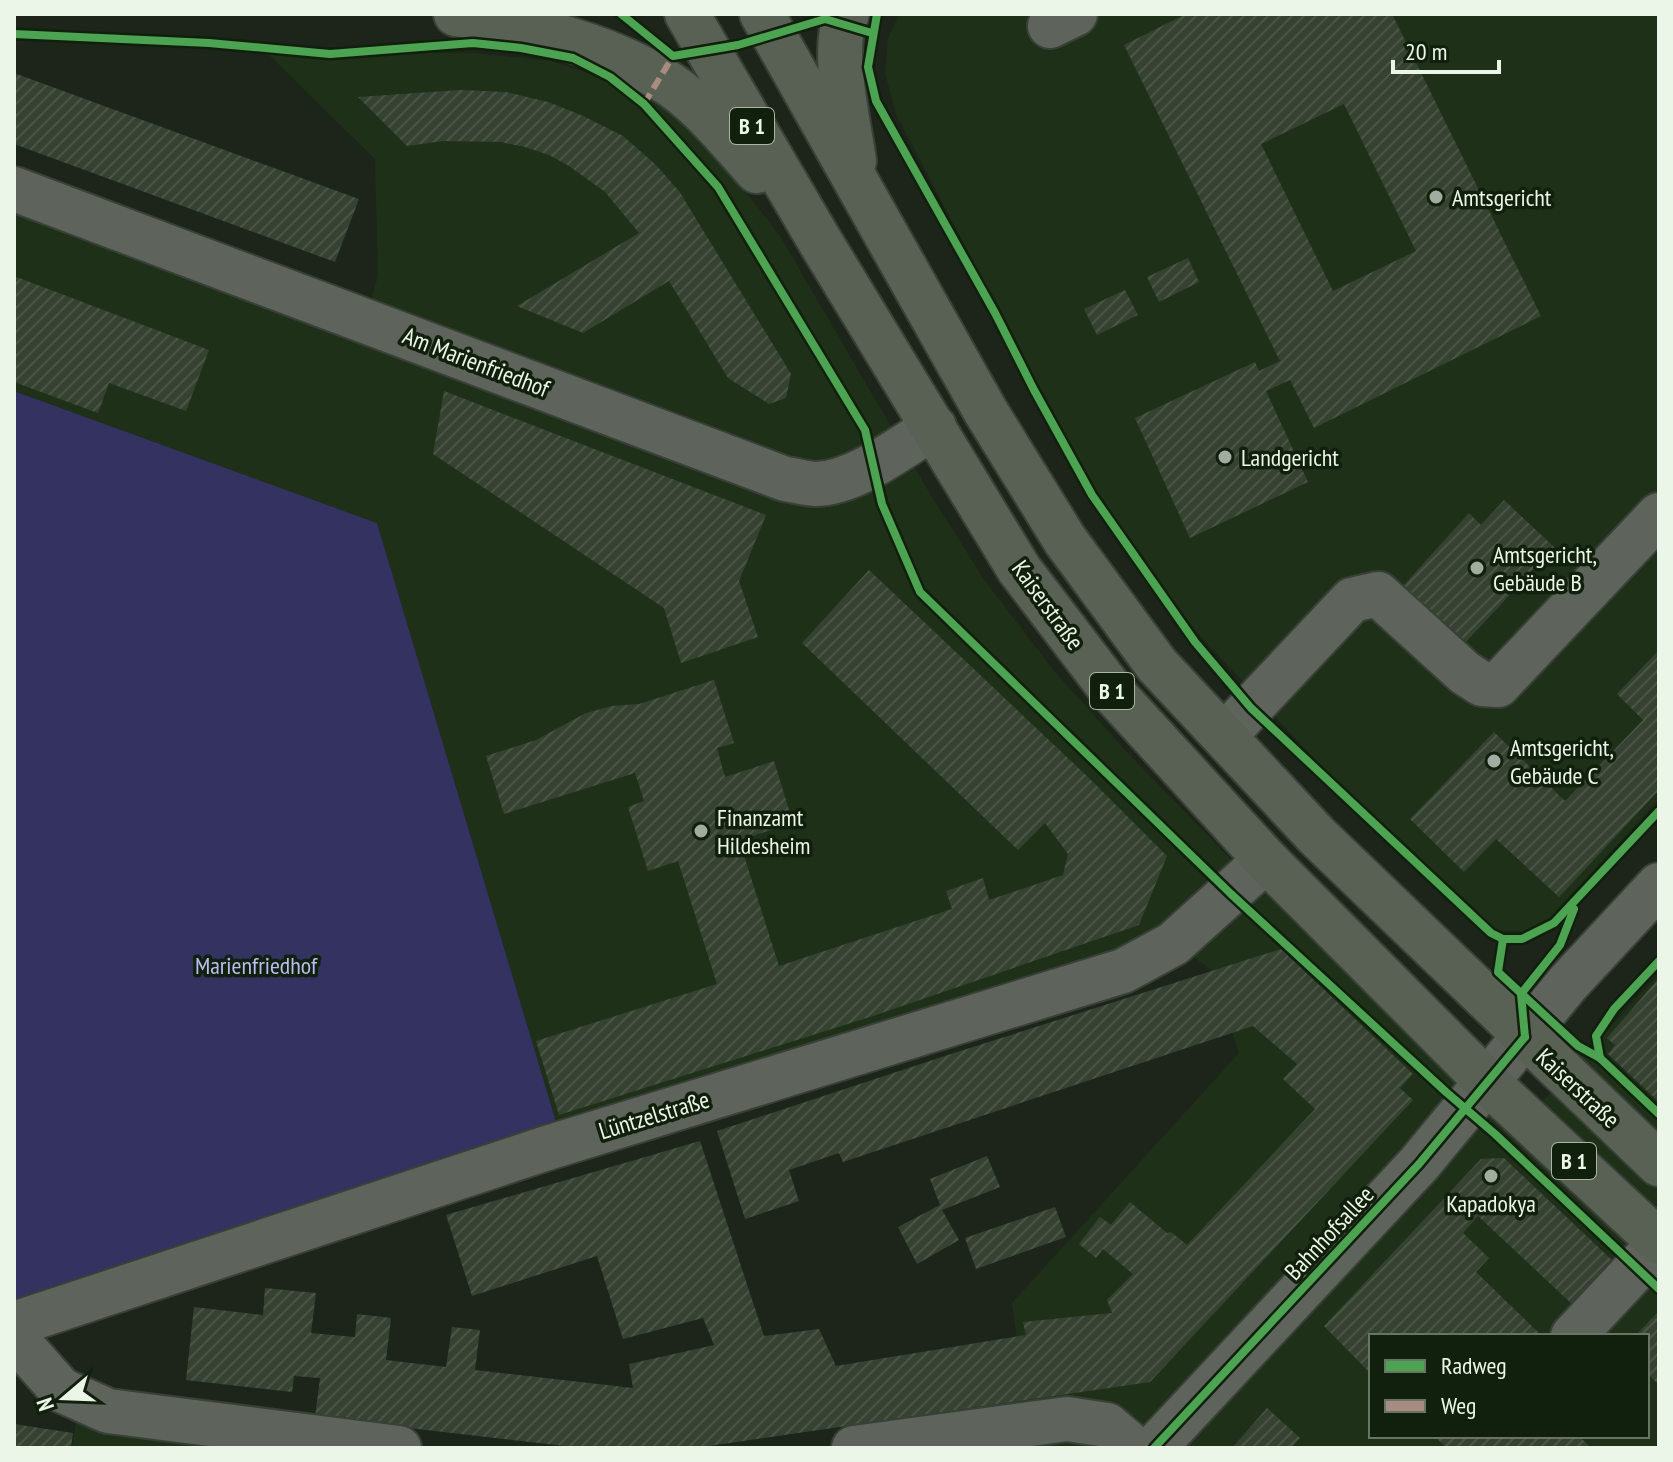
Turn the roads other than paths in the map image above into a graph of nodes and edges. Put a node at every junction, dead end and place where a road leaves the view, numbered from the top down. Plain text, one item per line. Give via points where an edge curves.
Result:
1 (456, 14) edge
2 (687, 14) edge
3 (762, 14) edge
4 (847, 14) edge
5 (857, 184) junction
6 (14, 189) edge
7 (818, 238) junction
8 (934, 427) junction
9 (1659, 515) edge
10 (1224, 736) junction
11 (1266, 860) junction
12 (1659, 885) edge
13 (1525, 1037) junction
14 (1487, 1082) junction
15 (1659, 1164) edge
16 (1659, 1243) edge
17 (14, 1324) edge
18 (1575, 1334) edge
19 (14, 1337) edge
20 (399, 1448) edge
21 (854, 1448) edge
22 (1134, 1448) edge
23 (1154, 1448) edge

1 - 7 main road via 511,23 592,47 661,78 701,110
2 - 7 main road, Kaiserstraße / B 1
3 - 5 main road, Kaiserstraße / B 1
4 - 5 main road via 840,56
5 - 10 main road, Kaiserstraße / B 1 via 1065,540 1157,665
6 - 8 street, Am Marienfriedhof via 785,479 816,484 838,480
7 - 8 main road, Kaiserstraße / B 1
8 - 11 main road, Kaiserstraße / B 1 via 1019,569 1115,695
9 - 10 street via 1498,685 1482,684 1465,673 1378,594 1367,595 1352,600
10 - 13 main road, Kaiserstraße / B 1 via 1317,836
11 - 14 main road, Kaiserstraße / B 1
11 - 17 street, Lüntzelstraße via 1173,944 1123,971 547,1148
12 - 13 street, Bahnhofsallee
13 - 14 street, Bahnhofsallee
13 - 15 main road, Kaiserstraße / B 1
14 - 16 main road, Kaiserstraße / B 1
14 - 23 street, Bahnhofsallee via 1419,1164
16 - 18 street
19 - 20 street via 61,1390 108,1411
21 - 22 street via 1067,1419 1107,1425

